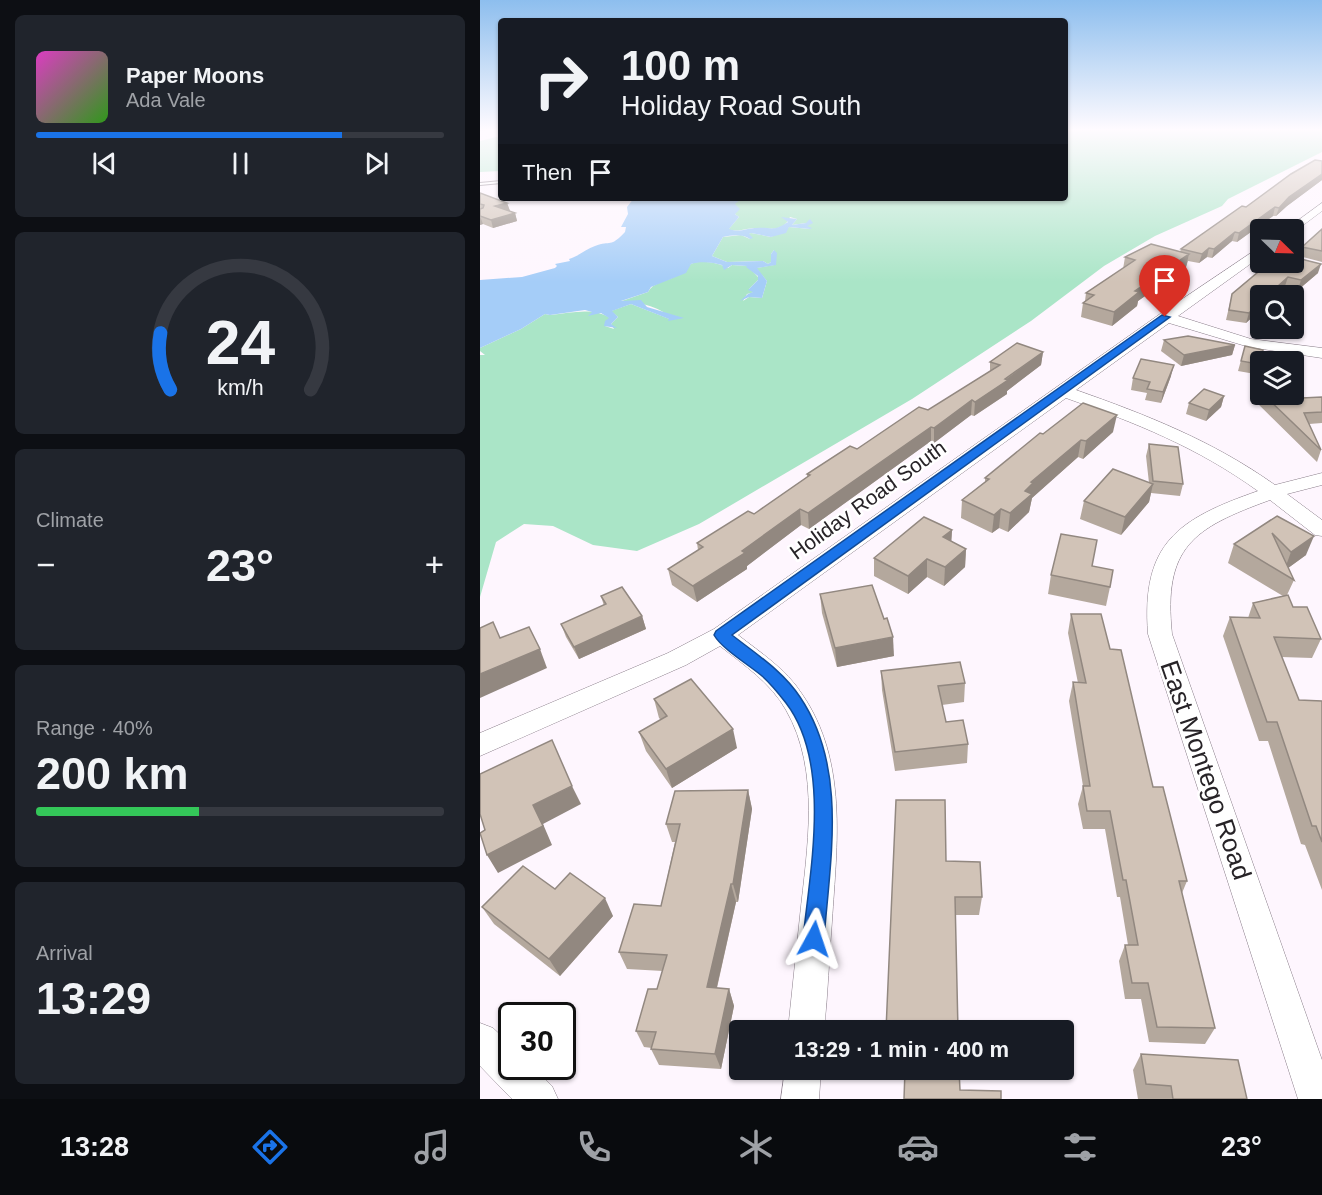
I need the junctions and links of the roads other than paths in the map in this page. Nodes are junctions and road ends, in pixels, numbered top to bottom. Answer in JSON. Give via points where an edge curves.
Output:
{"nodes":[{"id":1,"x":498,"y":182,"type":"edge"},
{"id":2,"x":482,"y":184,"type":"edge"},
{"id":3,"x":498,"y":187,"type":"edge"},
{"id":4,"x":1320,"y":210,"type":"edge"},
{"id":5,"x":1304,"y":221,"type":"edge"},
{"id":6,"x":1250,"y":258,"type":"edge"},
{"id":7,"x":1165,"y":317,"type":"junction"},
{"id":8,"x":1322,"y":353,"type":"edge"},
{"id":9,"x":1062,"y":391,"type":"junction"},
{"id":10,"x":1322,"y":479,"type":"edge"},
{"id":11,"x":1270,"y":492,"type":"junction"},
{"id":12,"x":1322,"y":530,"type":"edge"},
{"id":13,"x":722,"y":635,"type":"junction"},
{"id":14,"x":480,"y":745,"type":"edge"},
{"id":15,"x":807,"y":1020,"type":"edge"},
{"id":16,"x":480,"y":1041,"type":"edge"},
{"id":17,"x":802,"y":1080,"type":"edge"},
{"id":18,"x":539,"y":1099,"type":"edge"},
{"id":19,"x":801,"y":1099,"type":"edge"},
{"id":20,"x":1317,"y":1099,"type":"edge"}],
"edges":[{"from":1,"to":2,"type":"lane"},
{"from":2,"to":3,"type":"lane"},
{"from":4,"to":5,"type":"street"},
{"from":6,"to":7,"type":"street","name":"Holiday Road South"},
{"from":7,"to":8,"type":"street","via":[[1249,343]]},
{"from":7,"to":9,"type":"street","name":"Holiday Road South"},
{"from":9,"to":11,"type":"street","via":[[1201,446]]},
{"from":9,"to":13,"type":"street","name":"Holiday Road South"},
{"from":10,"to":11,"type":"street","name":"East Montego Road"},
{"from":11,"to":12,"type":"street"},
{"from":11,"to":20,"type":"street","name":"East Montego Road","via":[[1187,533],[1173,548],[1163,568],[1156,608],[1160,634]]},
{"from":13,"to":14,"type":"street","name":"Holiday Road South","via":[[677,659]]},
{"from":13,"to":15,"type":"street","via":[[770,674],[794,700],[811,731],[821,773],[823,826]]},
{"from":16,"to":18,"type":"street"},
{"from":17,"to":19,"type":"street"}]}
